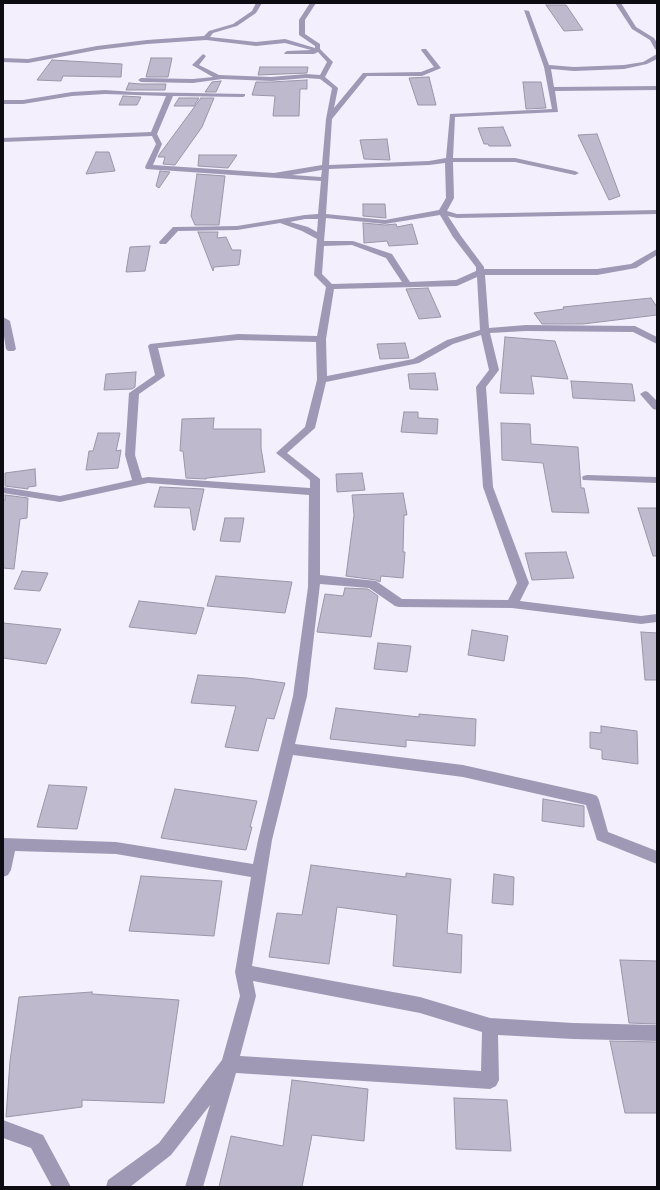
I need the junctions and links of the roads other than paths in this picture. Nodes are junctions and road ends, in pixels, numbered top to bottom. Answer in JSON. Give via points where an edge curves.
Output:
{"nodes":[{"id":1,"x":259,"y":3,"type":"edge"},
{"id":2,"x":313,"y":3,"type":"edge"},
{"id":3,"x":618,"y":3,"type":"edge"},
{"id":4,"x":526,"y":11,"type":"dead end"},
{"id":5,"x":206,"y":38,"type":"junction"},
{"id":6,"x":657,"y":48,"type":"edge"},
{"id":7,"x":424,"y":50,"type":"dead end"},
{"id":8,"x":319,"y":51,"type":"junction"},
{"id":9,"x":287,"y":53,"type":"dead end"},
{"id":10,"x":203,"y":56,"type":"dead end"},
{"id":11,"x":657,"y":56,"type":"edge"},
{"id":12,"x":3,"y":60,"type":"edge"},
{"id":13,"x":547,"y":68,"type":"junction"},
{"id":14,"x":228,"y":77,"type":"junction"},
{"id":15,"x":322,"y":77,"type":"junction"},
{"id":16,"x":141,"y":80,"type":"dead end"},
{"id":17,"x":657,"y":88,"type":"edge"},
{"id":18,"x":551,"y":89,"type":"junction"},
{"id":19,"x":170,"y":95,"type":"junction"},
{"id":20,"x":243,"y":95,"type":"dead end"},
{"id":21,"x":3,"y":102,"type":"edge"},
{"id":22,"x":329,"y":119,"type":"junction"},
{"id":23,"x":154,"y":134,"type":"junction"},
{"id":24,"x":3,"y":140,"type":"edge"},
{"id":25,"x":449,"y":160,"type":"junction"},
{"id":26,"x":326,"y":167,"type":"junction"},
{"id":27,"x":575,"y":173,"type":"dead end"},
{"id":28,"x":276,"y":175,"type":"junction"},
{"id":29,"x":325,"y":179,"type":"junction"},
{"id":30,"x":442,"y":212,"type":"junction"},
{"id":31,"x":657,"y":212,"type":"edge"},
{"id":32,"x":323,"y":216,"type":"junction"},
{"id":33,"x":280,"y":221,"type":"junction"},
{"id":34,"x":321,"y":241,"type":"junction"},
{"id":35,"x":163,"y":242,"type":"dead end"},
{"id":36,"x":655,"y":253,"type":"edge"},
{"id":37,"x":481,"y":272,"type":"junction"},
{"id":38,"x":407,"y":284,"type":"junction"},
{"id":39,"x":330,"y":287,"type":"junction"},
{"id":40,"x":3,"y":320,"type":"edge"},
{"id":41,"x":485,"y":331,"type":"junction"},
{"id":42,"x":321,"y":339,"type":"junction"},
{"id":43,"x":657,"y":341,"type":"edge"},
{"id":44,"x":11,"y":349,"type":"dead end"},
{"id":45,"x":322,"y":380,"type":"junction"},
{"id":46,"x":645,"y":394,"type":"dead end"},
{"id":47,"x":657,"y":407,"type":"edge"},
{"id":48,"x":587,"y":478,"type":"dead end"},
{"id":49,"x":657,"y":480,"type":"edge"},
{"id":50,"x":138,"y":482,"type":"junction"},
{"id":51,"x":3,"y":490,"type":"edge"},
{"id":52,"x":315,"y":492,"type":"junction"},
{"id":53,"x":314,"y":579,"type":"junction"},
{"id":54,"x":512,"y":604,"type":"junction"},
{"id":55,"x":657,"y":618,"type":"edge"},
{"id":56,"x":288,"y":749,"type":"junction"},
{"id":57,"x":6,"y":844,"type":"edge"},
{"id":58,"x":657,"y":858,"type":"edge"},
{"id":59,"x":3,"y":870,"type":"edge"},
{"id":60,"x":259,"y":872,"type":"junction"},
{"id":61,"x":243,"y":972,"type":"junction"},
{"id":62,"x":490,"y":1026,"type":"junction"},
{"id":63,"x":657,"y":1033,"type":"edge"},
{"id":64,"x":230,"y":1064,"type":"junction"},
{"id":65,"x":3,"y":1129,"type":"edge"},
{"id":66,"x":62,"y":1187,"type":"edge"},
{"id":67,"x":115,"y":1187,"type":"edge"},
{"id":68,"x":194,"y":1187,"type":"edge"}],
"edges":[{"from":1,"to":5,"type":"street","via":[[254,12],[235,25],[211,32]]},
{"from":2,"to":8,"type":"street","via":[[302,20],[302,35],[318,45]]},
{"from":3,"to":6,"type":"street","via":[[634,28],[652,39]]},
{"from":4,"to":13,"type":"street"},
{"from":5,"to":8,"type":"street","via":[[256,44],[285,41]]},
{"from":5,"to":12,"type":"street","via":[[126,44],[28,61]]},
{"from":7,"to":22,"type":"street","via":[[438,68],[422,74],[365,74]]},
{"from":8,"to":9,"type":"street"},
{"from":8,"to":15,"type":"street","via":[[330,62]]},
{"from":10,"to":14,"type":"street","via":[[195,65],[218,77]]},
{"from":11,"to":13,"type":"street","via":[[645,63],[624,67]]},
{"from":13,"to":18,"type":"street"},
{"from":14,"to":15,"type":"street"},
{"from":14,"to":16,"type":"street","via":[[193,81]]},
{"from":15,"to":22,"type":"street","via":[[335,88]]},
{"from":17,"to":18,"type":"street"},
{"from":18,"to":25,"type":"street","via":[[556,111],[452,115]]},
{"from":19,"to":20,"type":"street"},
{"from":19,"to":21,"type":"street","via":[[105,92]]},
{"from":19,"to":23,"type":"street"},
{"from":22,"to":26,"type":"street"},
{"from":23,"to":24,"type":"street"},
{"from":23,"to":28,"type":"street","via":[[159,144],[149,167]]},
{"from":25,"to":26,"type":"street"},
{"from":25,"to":27,"type":"street","via":[[515,160]]},
{"from":25,"to":30,"type":"street","via":[[450,198]]},
{"from":26,"to":28,"type":"street"},
{"from":26,"to":29,"type":"street"},
{"from":28,"to":29,"type":"street"},
{"from":29,"to":32,"type":"street"},
{"from":30,"to":31,"type":"street","via":[[457,216]]},
{"from":30,"to":32,"type":"street","via":[[385,222]]},
{"from":30,"to":37,"type":"street"},
{"from":32,"to":33,"type":"street"},
{"from":32,"to":34,"type":"street"},
{"from":33,"to":34,"type":"street","via":[[305,229]]},
{"from":33,"to":35,"type":"street","via":[[237,228],[176,230]]},
{"from":34,"to":38,"type":"street","via":[[353,243],[389,256]]},
{"from":34,"to":39,"type":"street","via":[[318,275]]},
{"from":36,"to":37,"type":"street","via":[[632,266],[597,272]]},
{"from":37,"to":38,"type":"street","via":[[457,283]]},
{"from":37,"to":41,"type":"street"},
{"from":38,"to":39,"type":"street"},
{"from":39,"to":42,"type":"street"},
{"from":40,"to":44,"type":"street","via":[[6,321]]},
{"from":41,"to":43,"type":"street","via":[[526,328],[635,329]]},
{"from":41,"to":45,"type":"street","via":[[450,342],[416,361]]},
{"from":41,"to":54,"type":"street","via":[[494,370],[481,387],[488,488],[523,583]]},
{"from":42,"to":45,"type":"street"},
{"from":42,"to":50,"type":"street","via":[[238,337],[153,346],[160,376],[134,393],[130,455]]},
{"from":45,"to":52,"type":"street","via":[[310,428],[282,453],[315,479]]},
{"from":46,"to":47,"type":"street"},
{"from":48,"to":49,"type":"street"},
{"from":50,"to":51,"type":"street","via":[[60,499]]},
{"from":50,"to":52,"type":"street","via":[[148,480]]},
{"from":52,"to":53,"type":"street"},
{"from":53,"to":54,"type":"street","via":[[372,584],[399,603]]},
{"from":53,"to":56,"type":"street","via":[[300,696]]},
{"from":54,"to":55,"type":"street","via":[[641,620]]},
{"from":56,"to":58,"type":"street","via":[[464,771],[592,800],[602,836]]},
{"from":56,"to":60,"type":"street"},
{"from":57,"to":59,"type":"street"},
{"from":57,"to":60,"type":"street","via":[[116,848]]},
{"from":60,"to":61,"type":"street"},
{"from":61,"to":62,"type":"street","via":[[420,1005]]},
{"from":61,"to":64,"type":"street","via":[[248,996]]},
{"from":62,"to":63,"type":"street"},
{"from":62,"to":64,"type":"street","via":[[490,1080]]},
{"from":64,"to":67,"type":"street","via":[[165,1149]]},
{"from":64,"to":68,"type":"street"},
{"from":65,"to":66,"type":"street","via":[[37,1141]]}]}
